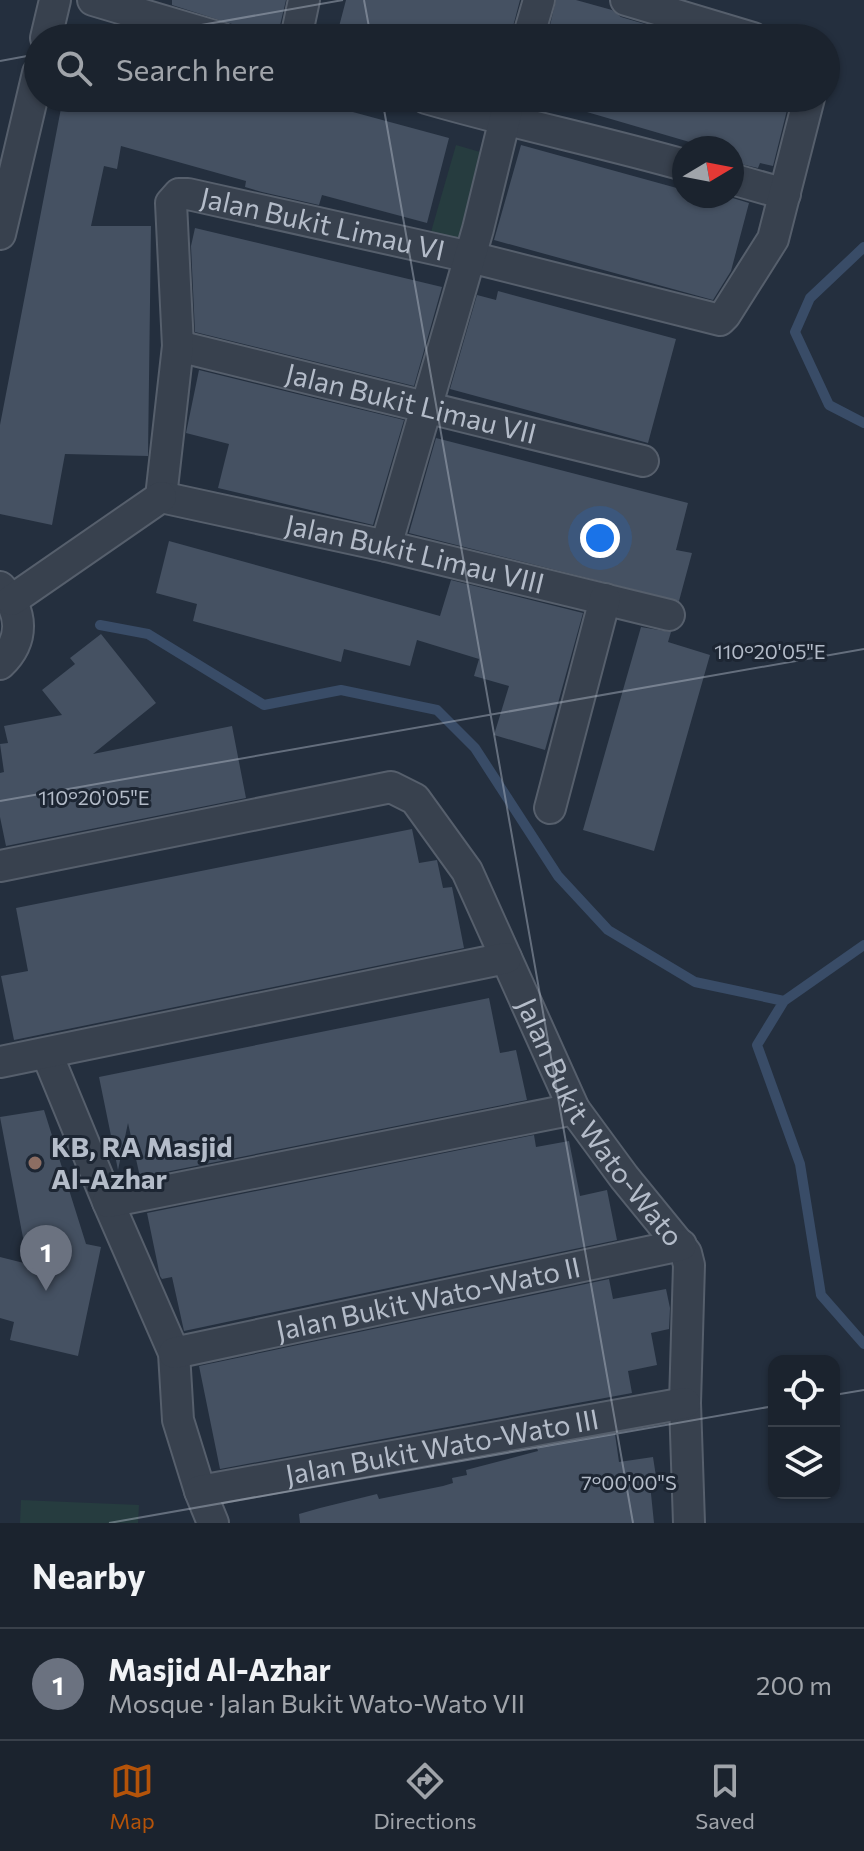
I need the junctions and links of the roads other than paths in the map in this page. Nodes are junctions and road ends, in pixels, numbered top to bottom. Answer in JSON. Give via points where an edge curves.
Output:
{"nodes":[{"id":1,"x":55,"y":0,"type":"edge"},
{"id":2,"x":93,"y":0,"type":"edge"},
{"id":3,"x":304,"y":0,"type":"edge"},
{"id":4,"x":539,"y":0,"type":"edge"},
{"id":5,"x":626,"y":0,"type":"edge"},
{"id":6,"x":153,"y":8,"type":"edge"},
{"id":7,"x":688,"y":9,"type":"edge"},
{"id":8,"x":49,"y":24,"type":"edge"},
{"id":9,"x":189,"y":24,"type":"edge"},
{"id":10,"x":299,"y":24,"type":"edge"},
{"id":11,"x":532,"y":24,"type":"edge"},
{"id":12,"x":722,"y":24,"type":"edge"},
{"id":13,"x":29,"y":112,"type":"edge"},
{"id":14,"x":506,"y":112,"type":"edge"},
{"id":15,"x":515,"y":112,"type":"edge"},
{"id":16,"x":806,"y":112,"type":"edge"},
{"id":17,"x":672,"y":162,"type":"edge"},
{"id":18,"x":744,"y":182,"type":"edge"},
{"id":19,"x":785,"y":194,"type":"junction"},
{"id":20,"x":0,"y":234,"type":"edge"},
{"id":21,"x":470,"y":257,"type":"junction"},
{"id":22,"x":178,"y":346,"type":"junction"},
{"id":23,"x":425,"y":406,"type":"junction"},
{"id":24,"x":643,"y":461,"type":"dead end"},
{"id":25,"x":161,"y":497,"type":"junction"},
{"id":26,"x":386,"y":546,"type":"junction"},
{"id":27,"x":6,"y":593,"type":"edge"},
{"id":28,"x":605,"y":599,"type":"junction"},
{"id":29,"x":669,"y":615,"type":"dead end"},
{"id":30,"x":0,"y":664,"type":"edge"},
{"id":31,"x":550,"y":808,"type":"dead end"},
{"id":32,"x":0,"y":866,"type":"edge"},
{"id":33,"x":506,"y":958,"type":"junction"},
{"id":34,"x":47,"y":1054,"type":"junction"},
{"id":35,"x":0,"y":1062,"type":"edge"},
{"id":36,"x":574,"y":1109,"type":"junction"},
{"id":37,"x":108,"y":1202,"type":"junction"},
{"id":38,"x":681,"y":1245,"type":"junction"},
{"id":39,"x":174,"y":1353,"type":"junction"},
{"id":40,"x":685,"y":1403,"type":"junction"},
{"id":41,"x":200,"y":1491,"type":"junction"},
{"id":42,"x":213,"y":1523,"type":"edge"},
{"id":43,"x":689,"y":1523,"type":"edge"}],
"edges":[{"from":1,"to":8,"type":"street"},
{"from":2,"to":6,"type":"street"},
{"from":3,"to":10,"type":"street"},
{"from":4,"to":11,"type":"street"},
{"from":5,"to":7,"type":"street"},
{"from":6,"to":9,"type":"street"},
{"from":7,"to":12,"type":"street"},
{"from":13,"to":20,"type":"street"},
{"from":14,"to":21,"type":"street"},
{"from":15,"to":17,"type":"street"},
{"from":16,"to":19,"type":"street"},
{"from":18,"to":19,"type":"street"},
{"from":19,"to":21,"type":"street","name":"Jalan Bukit Limau VI","via":[[773,239],[720,320]]},
{"from":21,"to":22,"type":"street","name":"Jalan Bukit Limau VI","via":[[179,194],[171,203]]},
{"from":21,"to":23,"type":"street"},
{"from":22,"to":23,"type":"street","name":"Jalan Bukit Limau VII"},
{"from":22,"to":25,"type":"street","name":"Jalan Bukit Limau VI"},
{"from":23,"to":24,"type":"street","name":"Jalan Bukit Limau VII"},
{"from":23,"to":26,"type":"street"},
{"from":25,"to":26,"type":"street","name":"Jalan Bukit Limau VIII"},
{"from":25,"to":27,"type":"street"},
{"from":26,"to":28,"type":"street","name":"Jalan Bukit Limau VIII"},
{"from":27,"to":30,"type":"street","via":[[19,618],[18,637]]},
{"from":28,"to":29,"type":"street","name":"Jalan Bukit Limau VIII"},
{"from":28,"to":31,"type":"street"},
{"from":32,"to":33,"type":"street","name":"Jalan Bukit Wato-Wato","via":[[391,787],[415,799],[467,871]]},
{"from":33,"to":34,"type":"street"},
{"from":33,"to":36,"type":"street","name":"Jalan Bukit Wato-Wato"},
{"from":34,"to":35,"type":"street"},
{"from":34,"to":37,"type":"street"},
{"from":36,"to":37,"type":"street"},
{"from":36,"to":38,"type":"street","name":"Jalan Bukit Wato-Wato"},
{"from":37,"to":39,"type":"street"},
{"from":38,"to":39,"type":"street","name":"Jalan Bukit Wato-Wato II"},
{"from":38,"to":40,"type":"street","name":"Jalan Bukit Wato-Wato","via":[[689,1265]]},
{"from":39,"to":41,"type":"street","via":[[178,1420]]},
{"from":40,"to":41,"type":"street","name":"Jalan Bukit Wato-Wato III"},
{"from":40,"to":43,"type":"street","name":"Jalan Bukit Wato-Wato"},
{"from":41,"to":42,"type":"street"}]}
